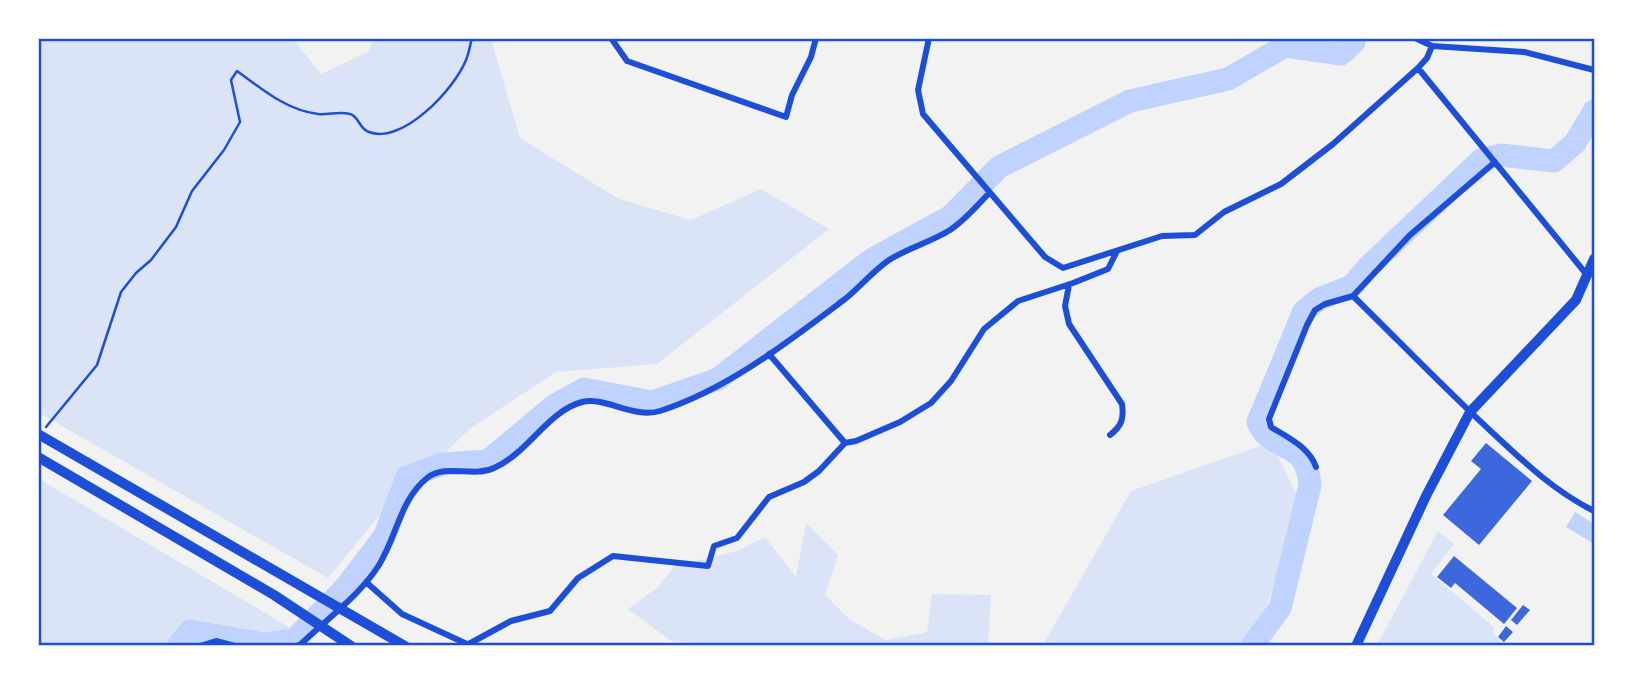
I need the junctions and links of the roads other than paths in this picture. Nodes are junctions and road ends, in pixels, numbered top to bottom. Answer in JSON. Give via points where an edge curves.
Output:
{"nodes":[{"id":1,"x":611,"y":38,"type":"edge"},
{"id":2,"x":816,"y":38,"type":"edge"},
{"id":3,"x":929,"y":38,"type":"edge"},
{"id":4,"x":1415,"y":38,"type":"edge"},
{"id":5,"x":1432,"y":46,"type":"junction"},
{"id":6,"x":1418,"y":68,"type":"junction"},
{"id":7,"x":1594,"y":70,"type":"edge"},
{"id":8,"x":1495,"y":161,"type":"junction"},
{"id":9,"x":988,"y":193,"type":"junction"},
{"id":10,"x":1117,"y":251,"type":"junction"},
{"id":11,"x":1592,"y":266,"type":"edge"},
{"id":12,"x":1069,"y":285,"type":"junction"},
{"id":13,"x":1353,"y":296,"type":"junction"},
{"id":14,"x":769,"y":354,"type":"junction"},
{"id":15,"x":1470,"y":412,"type":"junction"},
{"id":16,"x":42,"y":431,"type":"edge"},
{"id":17,"x":1110,"y":435,"type":"dead end"},
{"id":18,"x":845,"y":443,"type":"junction"},
{"id":19,"x":38,"y":457,"type":"edge"},
{"id":20,"x":1316,"y":467,"type":"dead end"},
{"id":21,"x":1594,"y":511,"type":"edge"},
{"id":22,"x":366,"y":582,"type":"junction"},
{"id":23,"x":466,"y":645,"type":"edge"},
{"id":24,"x":200,"y":646,"type":"edge"},
{"id":25,"x":235,"y":646,"type":"edge"},
{"id":26,"x":297,"y":646,"type":"edge"},
{"id":27,"x":351,"y":646,"type":"edge"},
{"id":28,"x":405,"y":646,"type":"edge"},
{"id":29,"x":1356,"y":646,"type":"edge"}],
"edges":[{"from":1,"to":2,"type":"street","via":[[627,61],[786,117]]},
{"from":3,"to":9,"type":"street","via":[[918,90],[923,114]]},
{"from":4,"to":5,"type":"street"},
{"from":5,"to":6,"type":"street"},
{"from":5,"to":7,"type":"street","via":[[1524,52]]},
{"from":6,"to":8,"type":"street"},
{"from":6,"to":10,"type":"street","via":[[1281,184],[1224,212],[1195,235],[1162,236]]},
{"from":8,"to":11,"type":"street"},
{"from":8,"to":13,"type":"street","via":[[1410,235]]},
{"from":9,"to":10,"type":"street","via":[[1045,257],[1063,268]]},
{"from":9,"to":14,"type":"street","via":[[949,231],[887,261]]},
{"from":10,"to":12,"type":"street","via":[[1108,269]]},
{"from":11,"to":15,"type":"main road","via":[[1576,300]]},
{"from":12,"to":17,"type":"street","via":[[1065,306],[1069,324],[1122,404],[1124,418]]},
{"from":12,"to":18,"type":"street","via":[[1018,301],[984,329],[931,403],[900,422]]},
{"from":13,"to":15,"type":"street"},
{"from":13,"to":20,"type":"street","via":[[1315,310],[1269,419],[1270,427],[1302,447]]},
{"from":14,"to":18,"type":"street"},
{"from":14,"to":22,"type":"street","via":[[720,386],[656,412],[585,401],[565,409],[520,453],[492,470],[441,471],[428,477],[407,499],[394,536]]},
{"from":15,"to":21,"type":"street","via":[[1558,491]]},
{"from":15,"to":29,"type":"main road"},
{"from":16,"to":28,"type":"highway"},
{"from":18,"to":23,"type":"street","via":[[819,471],[769,498],[737,538],[714,546],[708,566],[613,556],[578,578],[550,611],[511,621]]},
{"from":19,"to":27,"type":"highway","via":[[274,595]]},
{"from":22,"to":23,"type":"street","via":[[401,614]]},
{"from":22,"to":26,"type":"street"},
{"from":24,"to":25,"type":"street","via":[[216,641]]}]}
